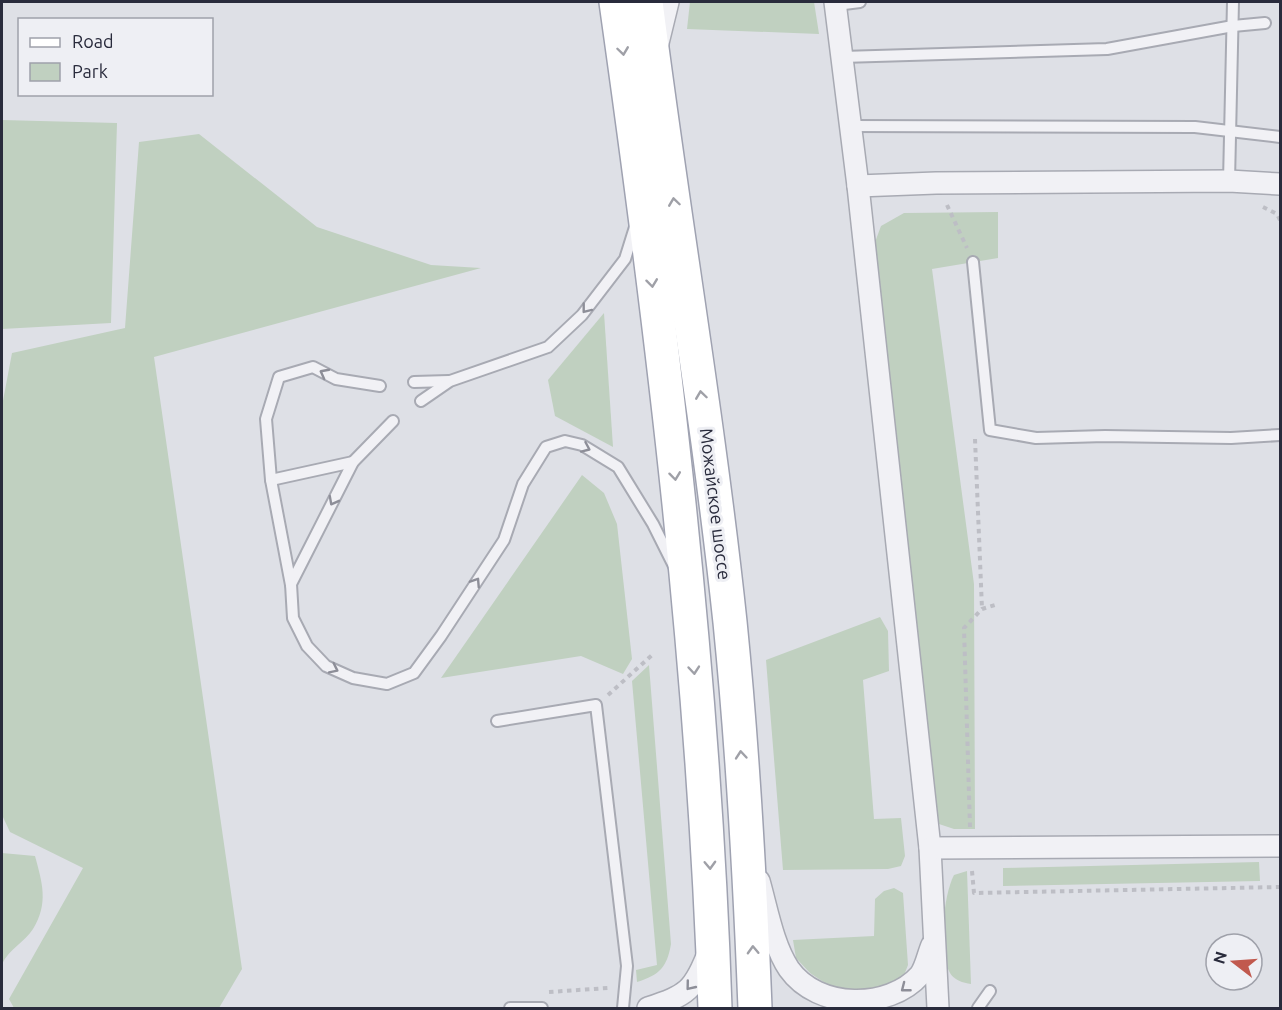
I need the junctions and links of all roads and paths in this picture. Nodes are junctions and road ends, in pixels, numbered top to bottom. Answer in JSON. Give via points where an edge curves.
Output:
{"nodes":[{"id":1,"x":616,"y":2,"type":"edge"},
{"id":2,"x":646,"y":2,"type":"edge"},
{"id":3,"x":668,"y":2,"type":"edge"},
{"id":4,"x":860,"y":2,"type":"edge"},
{"id":5,"x":1233,"y":2,"type":"edge"},
{"id":6,"x":836,"y":3,"type":"edge"},
{"id":7,"x":1265,"y":23,"type":"dead end"},
{"id":8,"x":1233,"y":26,"type":"junction"},
{"id":9,"x":842,"y":57,"type":"junction"},
{"id":10,"x":654,"y":61,"type":"junction"},
{"id":11,"x":850,"y":126,"type":"junction"},
{"id":12,"x":1231,"y":132,"type":"junction"},
{"id":13,"x":1281,"y":137,"type":"edge"},
{"id":14,"x":1229,"y":181,"type":"junction"},
{"id":15,"x":936,"y":183,"type":"junction"},
{"id":16,"x":1281,"y":184,"type":"edge"},
{"id":17,"x":858,"y":186,"type":"junction"},
{"id":18,"x":642,"y":204,"type":"junction"},
{"id":19,"x":974,"y":262,"type":"joint"},
{"id":20,"x":450,"y":381,"type":"junction"},
{"id":21,"x":414,"y":382,"type":"dead end"},
{"id":22,"x":380,"y":386,"type":"dead end"},
{"id":23,"x":421,"y":401,"type":"dead end"},
{"id":24,"x":393,"y":421,"type":"dead end"},
{"id":25,"x":975,"y":435,"type":"dead end"},
{"id":26,"x":1281,"y":435,"type":"edge"},
{"id":27,"x":353,"y":462,"type":"junction"},
{"id":28,"x":271,"y":480,"type":"junction"},
{"id":29,"x":292,"y":588,"type":"junction"},
{"id":30,"x":687,"y":591,"type":"junction"},
{"id":31,"x":995,"y":605,"type":"dead end"},
{"id":32,"x":982,"y":609,"type":"junction"},
{"id":33,"x":652,"y":655,"type":"dead end"},
{"id":34,"x":596,"y":705,"type":"junction"},
{"id":35,"x":497,"y":721,"type":"dead end"},
{"id":36,"x":1281,"y":846,"type":"edge"},
{"id":37,"x":930,"y":848,"type":"junction"},
{"id":38,"x":971,"y":848,"type":"junction"},
{"id":39,"x":749,"y":852,"type":"junction"},
{"id":40,"x":1281,"y":887,"type":"edge"},
{"id":41,"x":935,"y":939,"type":"junction"},
{"id":42,"x":712,"y":942,"type":"junction"},
{"id":43,"x":625,"y":987,"type":"junction"},
{"id":44,"x":990,"y":991,"type":"dead end"},
{"id":45,"x":510,"y":1008,"type":"edge"},
{"id":46,"x":541,"y":1008,"type":"edge"},
{"id":47,"x":623,"y":1008,"type":"edge"},
{"id":48,"x":648,"y":1008,"type":"edge"},
{"id":49,"x":715,"y":1008,"type":"edge"},
{"id":50,"x":755,"y":1008,"type":"edge"},
{"id":51,"x":938,"y":1008,"type":"edge"},
{"id":52,"x":978,"y":1008,"type":"edge"}],
"edges":[{"from":1,"to":18,"type":"main road","name":"Можайское шоссе","one_way":true},
{"from":2,"to":10,"type":"main road","name":"Можайское шоссе"},
{"from":3,"to":10,"type":"street"},
{"from":4,"to":6,"type":"lane"},
{"from":5,"to":8,"type":"lane"},
{"from":6,"to":9,"type":"street"},
{"from":7,"to":8,"type":"lane"},
{"from":8,"to":9,"type":"lane","via":[[1107,50]]},
{"from":8,"to":12,"type":"lane"},
{"from":9,"to":11,"type":"street"},
{"from":39,"to":10,"type":"main road","name":"Можайское шоссе","one_way":true,"via":[[714,487]]},
{"from":11,"to":12,"type":"lane","via":[[1195,127]]},
{"from":11,"to":17,"type":"street"},
{"from":12,"to":13,"type":"lane"},
{"from":12,"to":14,"type":"lane"},
{"from":14,"to":15,"type":"street"},
{"from":14,"to":16,"type":"street"},
{"from":15,"to":17,"type":"street"},
{"from":15,"to":19,"type":"path"},
{"from":17,"to":37,"type":"street"},
{"from":18,"to":20,"type":"lane","one_way":true,"via":[[625,259],[582,315],[548,347]]},
{"from":18,"to":30,"type":"main road","name":"Можайское шоссе","one_way":true},
{"from":19,"to":26,"type":"lane","via":[[990,430],[1036,438]]},
{"from":20,"to":21,"type":"lane"},
{"from":20,"to":23,"type":"lane"},
{"from":22,"to":28,"type":"lane","one_way":true,"via":[[336,379],[313,367],[279,377],[266,419]]},
{"from":24,"to":27,"type":"lane"},
{"from":25,"to":32,"type":"path"},
{"from":27,"to":28,"type":"lane"},
{"from":27,"to":29,"type":"lane","one_way":true,"via":[[307,549]]},
{"from":28,"to":29,"type":"lane"},
{"from":29,"to":30,"type":"lane","one_way":true,"via":[[293,618],[307,646],[326,666],[353,678],[387,684],[414,673],[504,540],[523,484],[546,447],[565,441],[582,445],[618,467]]},
{"from":30,"to":42,"type":"main road","name":"Можайское шоссе","one_way":true,"via":[[709,854]]},
{"from":31,"to":32,"type":"path"},
{"from":32,"to":38,"type":"path","via":[[964,628]]},
{"from":33,"to":34,"type":"path"},
{"from":34,"to":35,"type":"lane"},
{"from":34,"to":43,"type":"lane","via":[[627,966]]},
{"from":36,"to":38,"type":"street"},
{"from":37,"to":38,"type":"street"},
{"from":37,"to":41,"type":"street"},
{"from":38,"to":40,"type":"path","via":[[974,893]]},
{"from":41,"to":39,"type":"street","one_way":true,"via":[[920,975],[890,999],[871,1005],[850,1005],[815,994],[788,967]]},
{"from":50,"to":39,"type":"main road","name":"Можайское шоссе","one_way":true},
{"from":41,"to":51,"type":"street"},
{"from":42,"to":48,"type":"street","one_way":true,"via":[[701,972],[682,996]]},
{"from":42,"to":49,"type":"main road","name":"Можайское шоссе"},
{"from":43,"to":46,"type":"path","via":[[541,992]]},
{"from":43,"to":47,"type":"lane"},
{"from":44,"to":52,"type":"lane"},
{"from":45,"to":46,"type":"lane"}]}
